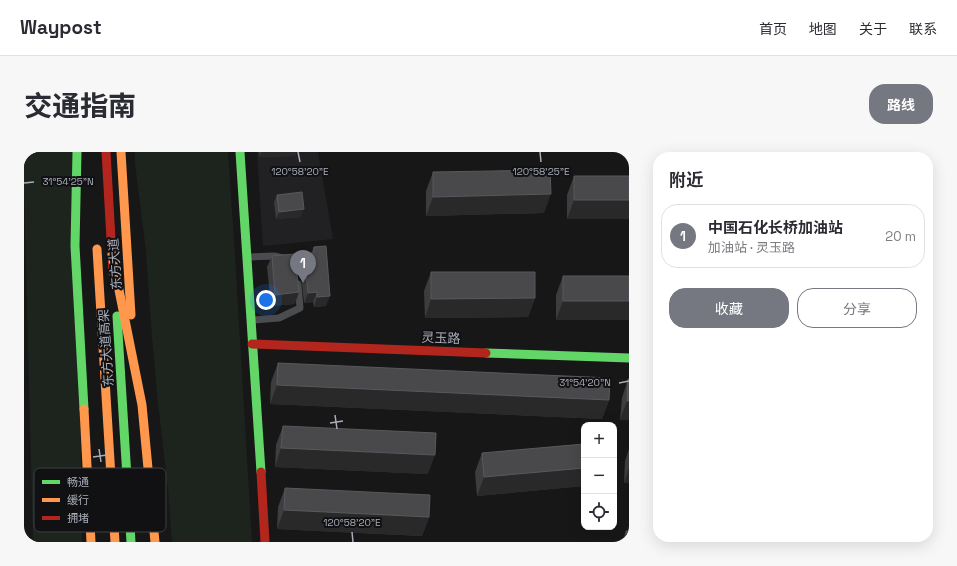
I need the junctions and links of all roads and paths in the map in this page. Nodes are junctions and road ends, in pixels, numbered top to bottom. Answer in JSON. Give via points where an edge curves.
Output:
{"nodes":[{"id":1,"x":77,"y":152,"type":"edge"},
{"id":2,"x":106,"y":152,"type":"edge"},
{"id":3,"x":121,"y":152,"type":"edge"},
{"id":4,"x":240,"y":152,"type":"edge"},
{"id":5,"x":96,"y":237,"type":"dead end"},
{"id":6,"x":112,"y":255,"type":"junction"},
{"id":7,"x":247,"y":257,"type":"junction"},
{"id":8,"x":288,"y":259,"type":"edge"},
{"id":9,"x":296,"y":274,"type":"edge"},
{"id":10,"x":87,"y":300,"type":"dead end"},
{"id":11,"x":251,"y":320,"type":"junction"},
{"id":12,"x":252,"y":344,"type":"junction"},
{"id":13,"x":629,"y":358,"type":"edge"},
{"id":14,"x":87,"y":468,"type":"edge"},
{"id":15,"x":111,"y":468,"type":"edge"},
{"id":16,"x":127,"y":468,"type":"edge"},
{"id":17,"x":141,"y":468,"type":"edge"},
{"id":18,"x":148,"y":468,"type":"edge"},
{"id":19,"x":90,"y":532,"type":"edge"},
{"id":20,"x":115,"y":532,"type":"edge"},
{"id":21,"x":130,"y":532,"type":"edge"},
{"id":22,"x":154,"y":532,"type":"edge"},
{"id":23,"x":91,"y":542,"type":"edge"},
{"id":24,"x":116,"y":542,"type":"edge"},
{"id":25,"x":131,"y":542,"type":"edge"},
{"id":26,"x":155,"y":542,"type":"edge"},
{"id":27,"x":265,"y":542,"type":"edge"}],
"edges":[{"from":1,"to":10,"type":"main road"},
{"from":1,"to":14,"type":"main road","bridge":true,"via":[[75,246]]},
{"from":2,"to":6,"type":"main road","name":"东方大道高架"},
{"from":3,"to":17,"type":"main road","name":"东方大道"},
{"from":4,"to":7,"type":"main road"},
{"from":5,"to":15,"type":"main road","name":"东方大道高架"},
{"from":6,"to":16,"type":"main road","name":"东方大道高架","bridge":true},
{"from":6,"to":18,"type":"main road","bridge":true,"via":[[142,405]]},
{"from":7,"to":8,"type":"lane","via":[[274,256]]},
{"from":7,"to":11,"type":"main road"},
{"from":9,"to":11,"type":"lane","via":[[300,308],[279,318]]},
{"from":11,"to":12,"type":"main road"},
{"from":12,"to":13,"type":"main road","name":"灵玉路"},
{"from":12,"to":27,"type":"main road"},
{"from":19,"to":23,"type":"main road","bridge":true},
{"from":20,"to":24,"type":"main road","name":"东方大道高架"},
{"from":21,"to":25,"type":"main road","name":"东方大道高架","bridge":true},
{"from":22,"to":26,"type":"main road","bridge":true}]}
